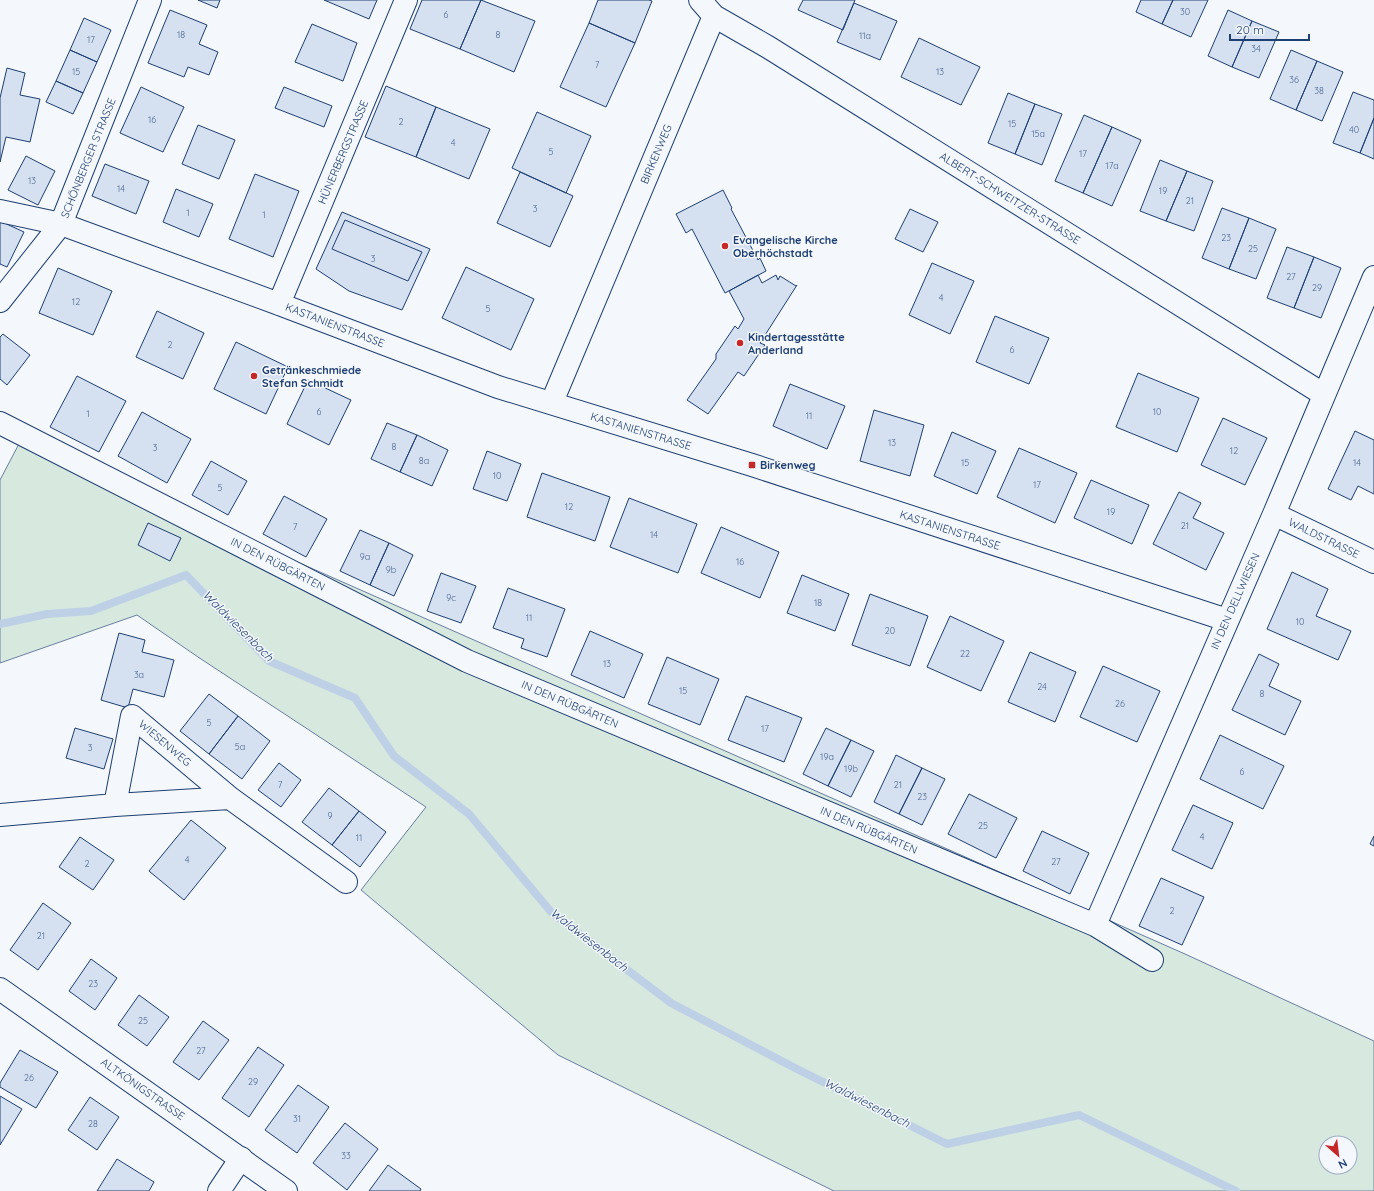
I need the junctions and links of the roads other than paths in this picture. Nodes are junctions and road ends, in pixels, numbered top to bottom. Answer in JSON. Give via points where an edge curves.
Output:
{"nodes":[{"id":1,"x":150,"y":0,"type":"edge"},
{"id":2,"x":406,"y":0,"type":"edge"},
{"id":3,"x":700,"y":0,"type":"edge"},
{"id":4,"x":714,"y":16,"type":"junction"},
{"id":5,"x":0,"y":211,"type":"edge"},
{"id":6,"x":61,"y":224,"type":"junction"},
{"id":7,"x":1374,"y":277,"type":"edge"},
{"id":8,"x":0,"y":300,"type":"edge"},
{"id":9,"x":280,"y":304,"type":"junction"},
{"id":10,"x":1323,"y":394,"type":"junction"},
{"id":11,"x":552,"y":402,"type":"junction"},
{"id":12,"x":0,"y":423,"type":"edge"},
{"id":13,"x":1274,"y":514,"type":"junction"},
{"id":14,"x":1374,"y":562,"type":"edge"},
{"id":15,"x":1227,"y":620,"type":"junction"},
{"id":16,"x":230,"y":798,"type":"junction"},
{"id":17,"x":115,"y":805,"type":"junction"},
{"id":18,"x":0,"y":814,"type":"edge"},
{"id":19,"x":346,"y":882,"type":"dead end"},
{"id":20,"x":1095,"y":925,"type":"junction"},
{"id":21,"x":1152,"y":960,"type":"dead end"},
{"id":22,"x":0,"y":989,"type":"edge"},
{"id":23,"x":241,"y":1158,"type":"junction"},
{"id":24,"x":219,"y":1191,"type":"edge"},
{"id":25,"x":286,"y":1191,"type":"edge"}],
"edges":[{"from":1,"to":6,"type":"street","name":"SCHÖNBERGER STRASSE"},
{"from":2,"to":9,"type":"street","name":"HÜNERBERGSTRASSE"},
{"from":3,"to":4,"type":"street","name":"ALBERT-SCHWEITZER-STRASSE"},
{"from":4,"to":10,"type":"street","name":"ALBERT-SCHWEITZER-STRASSE","via":[[781,55]]},
{"from":4,"to":11,"type":"street","name":"BIRKENWEG"},
{"from":5,"to":6,"type":"street","name":"KASTANIENSTRASSE"},
{"from":6,"to":8,"type":"street","name":"SCHÖNBERGER STRASSE"},
{"from":6,"to":9,"type":"street","name":"KASTANIENSTRASSE"},
{"from":7,"to":10,"type":"street","name":"IN DEN DELLWIESEN"},
{"from":9,"to":11,"type":"street","name":"KASTANIENSTRASSE","via":[[498,387]]},
{"from":10,"to":13,"type":"street","name":"IN DEN DELLWIESEN"},
{"from":11,"to":15,"type":"street","name":"KASTANIENSTRASSE"},
{"from":12,"to":20,"type":"street","name":"IN DEN RÜBGÄRTEN","via":[[467,660]]},
{"from":13,"to":14,"type":"street","name":"WALDSTRASSE"},
{"from":13,"to":15,"type":"street","name":"IN DEN DELLWIESEN"},
{"from":15,"to":20,"type":"street","name":"IN DEN DELLWIESEN"},
{"from":16,"to":17,"type":"street"},
{"from":16,"to":17,"type":"street","name":"WIESENWEG","via":[[132,716]]},
{"from":16,"to":19,"type":"street","name":"WIESENWEG"},
{"from":17,"to":18,"type":"street"},
{"from":20,"to":21,"type":"street","name":"IN DEN RÜBGÄRTEN"},
{"from":22,"to":23,"type":"street","name":"ALTKÖNIGSTRASSE"},
{"from":23,"to":24,"type":"street"},
{"from":23,"to":25,"type":"street","name":"ALTKÖNIGSTRASSE"}]}
